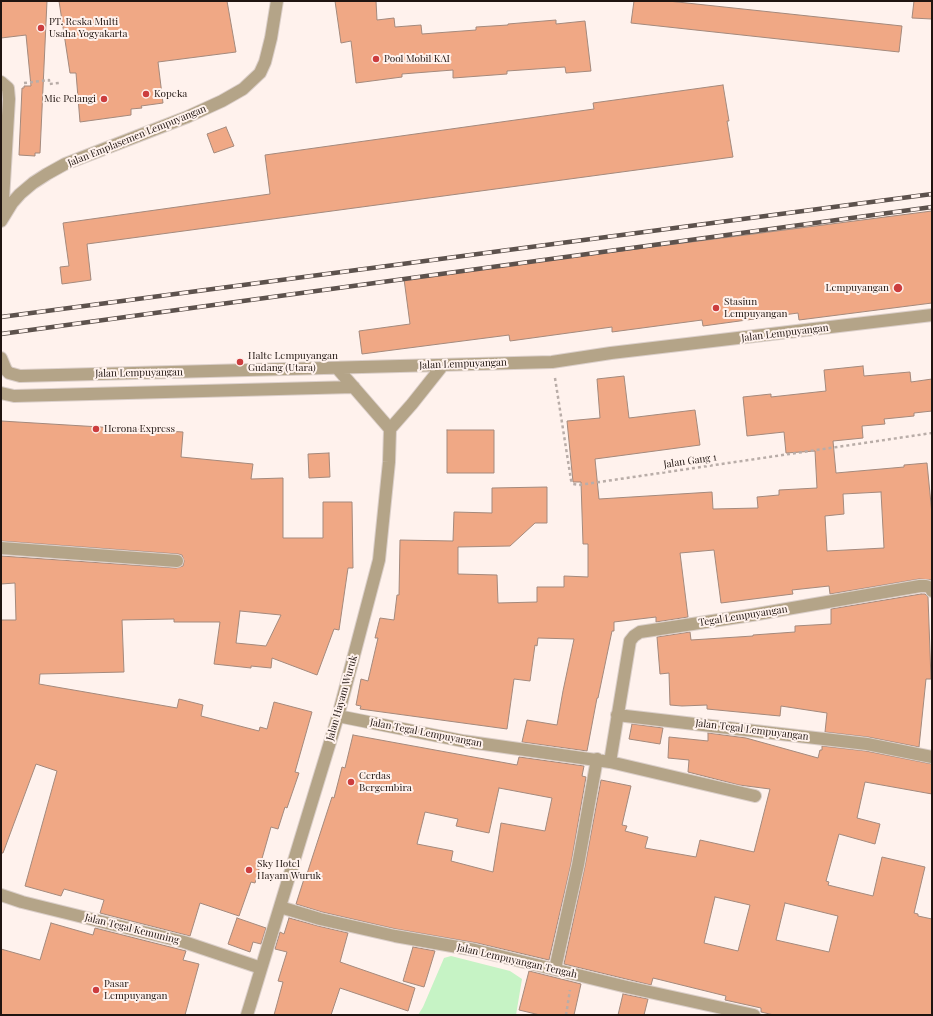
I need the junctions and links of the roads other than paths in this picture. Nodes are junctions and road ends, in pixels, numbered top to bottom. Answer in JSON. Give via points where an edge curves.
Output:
{"nodes":[{"id":1,"x":277,"y":1,"type":"edge"},
{"id":2,"x":3,"y":83,"type":"edge"},
{"id":3,"x":2,"y":220,"type":"edge"},
{"id":4,"x":932,"y":315,"type":"edge"},
{"id":5,"x":1,"y":358,"type":"edge"},
{"id":6,"x":443,"y":365,"type":"junction"},
{"id":7,"x":337,"y":368,"type":"junction"},
{"id":8,"x":354,"y":387,"type":"junction"},
{"id":9,"x":1,"y":393,"type":"edge"},
{"id":10,"x":390,"y":429,"type":"junction"},
{"id":11,"x":1,"y":548,"type":"edge"},
{"id":12,"x":177,"y":560,"type":"dead end"},
{"id":13,"x":932,"y":591,"type":"edge"},
{"id":14,"x":617,"y":715,"type":"junction"},
{"id":15,"x":338,"y":716,"type":"junction"},
{"id":16,"x":932,"y":756,"type":"edge"},
{"id":17,"x":597,"y":759,"type":"junction"},
{"id":18,"x":610,"y":762,"type":"junction"},
{"id":19,"x":755,"y":796,"type":"dead end"},
{"id":20,"x":1,"y":895,"type":"edge"},
{"id":21,"x":280,"y":907,"type":"junction"},
{"id":22,"x":261,"y":968,"type":"junction"},
{"id":23,"x":555,"y":970,"type":"junction"},
{"id":24,"x":247,"y":1015,"type":"edge"},
{"id":25,"x":754,"y":1015,"type":"edge"}],
"edges":[{"from":1,"to":3,"type":"street","name":"Jalan Emplasemen Lempuyangan","via":[[265,62],[260,73],[243,89],[187,117],[72,161],[47,174],[20,194]]},
{"from":2,"to":3,"type":"street","via":[[8,88],[9,100]]},
{"from":4,"to":6,"type":"street","name":"Jalan Lempuyangan","via":[[552,362]]},
{"from":5,"to":7,"type":"street","name":"Jalan Lempuyangan","via":[[9,373],[20,376]]},
{"from":6,"to":7,"type":"street","name":"Jalan Lempuyangan"},
{"from":6,"to":10,"type":"street"},
{"from":7,"to":8,"type":"street"},
{"from":8,"to":9,"type":"street","name":"Jalan Lempuyangan","via":[[14,396]]},
{"from":8,"to":10,"type":"street"},
{"from":10,"to":15,"type":"street","name":"Jalan Hayam Wuruk","via":[[379,560]]},
{"from":11,"to":12,"type":"street"},
{"from":13,"to":14,"type":"street","name":"Tegal Lempuyangan","via":[[931,588],[920,586],[640,632],[630,641]]},
{"from":14,"to":16,"type":"street","name":"Jalan Tegal Lempuyangan","via":[[867,744]]},
{"from":14,"to":18,"type":"street"},
{"from":15,"to":17,"type":"street","name":"Jalan Tegal Lempuyangan","via":[[463,741]]},
{"from":15,"to":21,"type":"street","name":"Jalan Hayam Wuruk"},
{"from":17,"to":18,"type":"street","name":"Jalan Tegal Lempuyangan"},
{"from":17,"to":23,"type":"street","via":[[578,865]]},
{"from":18,"to":19,"type":"street","name":"Jalan Tegal Lempuyangan"},
{"from":20,"to":22,"type":"street","name":"Jalan Tegal Kemuning","via":[[184,942]]},
{"from":21,"to":22,"type":"street","name":"Jalan Hayam Wuruk"},
{"from":21,"to":23,"type":"street","name":"Jalan Lempuyangan Tengah","via":[[320,919],[475,950]]},
{"from":22,"to":24,"type":"street","name":"Jalan Hayam Wuruk"},
{"from":23,"to":25,"type":"street","name":"Jalan Lempuyangan Tengah"}]}
